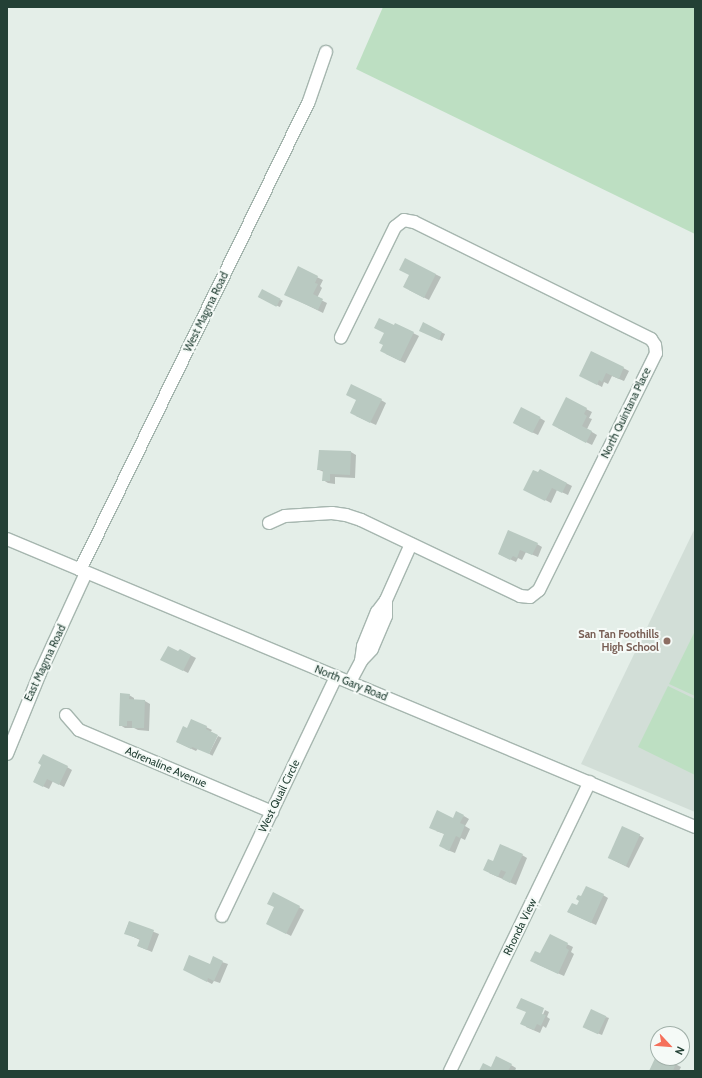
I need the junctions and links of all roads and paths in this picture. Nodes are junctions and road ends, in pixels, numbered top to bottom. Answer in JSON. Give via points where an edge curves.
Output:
{"nodes":[{"id":1,"x":326,"y":52,"type":"dead end"},
{"id":2,"x":341,"y":337,"type":"dead end"},
{"id":3,"x":268,"y":523,"type":"dead end"},
{"id":4,"x":7,"y":539,"type":"edge"},
{"id":5,"x":411,"y":544,"type":"junction"},
{"id":6,"x":83,"y":572,"type":"junction"},
{"id":7,"x":336,"y":677,"type":"junction"},
{"id":8,"x":350,"y":682,"type":"junction"},
{"id":9,"x":66,"y":715,"type":"dead end"},
{"id":10,"x":7,"y":754,"type":"edge"},
{"id":11,"x":590,"y":782,"type":"junction"},
{"id":12,"x":272,"y":812,"type":"junction"},
{"id":13,"x":695,"y":828,"type":"edge"},
{"id":14,"x":222,"y":916,"type":"dead end"},
{"id":15,"x":450,"y":1071,"type":"edge"}],
"edges":[{"from":1,"to":6,"type":"street","name":"West Magma Road","via":[[309,101]]},
{"from":2,"to":5,"type":"street","name":"North Quintana Place","via":[[395,227],[404,220],[414,222],[651,339],[655,345],[656,353],[540,590],[530,597],[520,596]]},
{"from":3,"to":5,"type":"street","name":"North Quintana Place","via":[[285,516],[332,513],[346,515]]},
{"from":4,"to":6,"type":"street","name":"North Gary Road"},
{"from":5,"to":8,"type":"street","via":[[386,600],[377,612],[363,646],[361,661]]},
{"from":6,"to":7,"type":"street","name":"North Gary Road"},
{"from":6,"to":10,"type":"street","name":"East Magma Road"},
{"from":7,"to":8,"type":"street","name":"North Gary Road"},
{"from":7,"to":12,"type":"street","name":"West Quail Circle"},
{"from":8,"to":11,"type":"street","name":"North Gary Road"},
{"from":9,"to":12,"type":"street","name":"Adrenaline Avenue","via":[[79,730]]},
{"from":11,"to":13,"type":"street","name":"North Gary Road"},
{"from":11,"to":15,"type":"street","name":"Rhonda View"},
{"from":12,"to":14,"type":"street","name":"West Quail Circle"}]}
